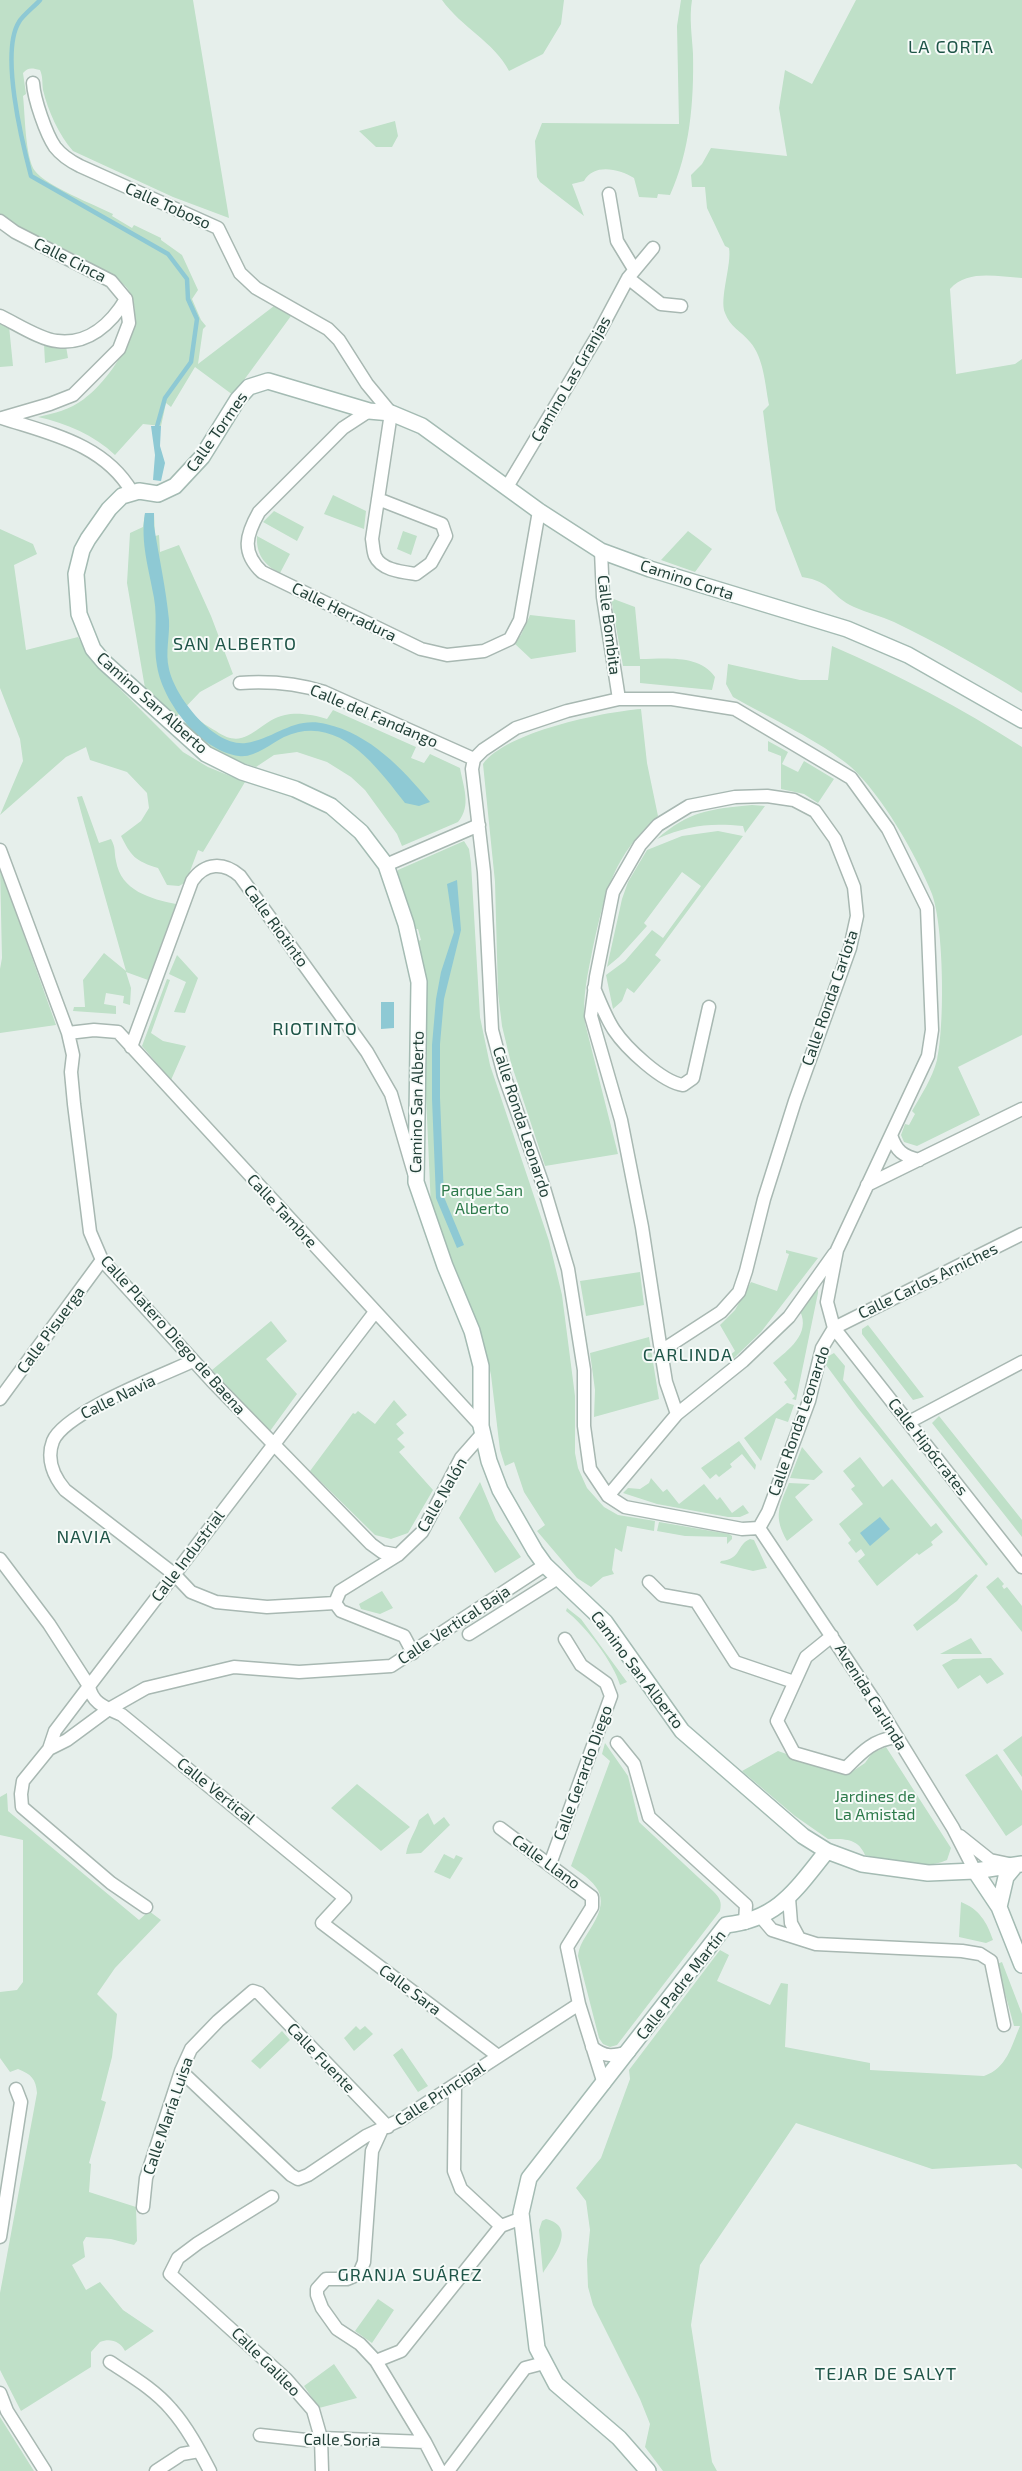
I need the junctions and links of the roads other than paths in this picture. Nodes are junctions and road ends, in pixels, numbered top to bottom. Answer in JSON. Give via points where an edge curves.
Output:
{"nodes":[{"id":1,"x":33,"y":84,"type":"dead end"},
{"id":2,"x":609,"y":194,"type":"dead end"},
{"id":3,"x":0,"y":221,"type":"edge"},
{"id":4,"x":653,"y":248,"type":"dead end"},
{"id":5,"x":631,"y":274,"type":"junction"},
{"id":6,"x":126,"y":299,"type":"junction"},
{"id":7,"x":681,"y":306,"type":"dead end"},
{"id":8,"x":0,"y":316,"type":"edge"},
{"id":9,"x":369,"y":411,"type":"junction"},
{"id":10,"x":391,"y":413,"type":"junction"},
{"id":11,"x":1,"y":417,"type":"edge"},
{"id":12,"x":507,"y":488,"type":"junction"},
{"id":13,"x":132,"y":492,"type":"junction"},
{"id":14,"x":378,"y":499,"type":"junction"},
{"id":15,"x":539,"y":511,"type":"junction"},
{"id":16,"x":600,"y":551,"type":"junction"},
{"id":17,"x":240,"y":683,"type":"dead end"},
{"id":18,"x":619,"y":699,"type":"junction"},
{"id":19,"x":1022,"y":720,"type":"edge"},
{"id":20,"x":474,"y":759,"type":"junction"},
{"id":21,"x":479,"y":825,"type":"junction"},
{"id":22,"x":0,"y":850,"type":"edge"},
{"id":23,"x":386,"y":865,"type":"junction"},
{"id":24,"x":594,"y":988,"type":"junction"},
{"id":25,"x":709,"y":1007,"type":"dead end"},
{"id":26,"x":68,"y":1033,"type":"junction"},
{"id":27,"x":131,"y":1047,"type":"junction"},
{"id":28,"x":1022,"y":1109,"type":"edge"},
{"id":29,"x":891,"y":1135,"type":"junction"},
{"id":30,"x":919,"y":1160,"type":"junction"},
{"id":31,"x":416,"y":1182,"type":"junction"},
{"id":32,"x":867,"y":1185,"type":"junction"},
{"id":33,"x":1022,"y":1234,"type":"edge"},
{"id":34,"x":837,"y":1250,"type":"junction"},
{"id":35,"x":102,"y":1260,"type":"junction"},
{"id":36,"x":375,"y":1312,"type":"junction"},
{"id":37,"x":834,"y":1328,"type":"junction"},
{"id":38,"x":661,"y":1351,"type":"junction"},
{"id":39,"x":193,"y":1361,"type":"junction"},
{"id":40,"x":1022,"y":1362,"type":"edge"},
{"id":41,"x":0,"y":1399,"type":"edge"},
{"id":42,"x":677,"y":1414,"type":"junction"},
{"id":43,"x":909,"y":1422,"type":"junction"},
{"id":44,"x":482,"y":1429,"type":"junction"},
{"id":45,"x":272,"y":1445,"type":"junction"},
{"id":46,"x":608,"y":1496,"type":"junction"},
{"id":47,"x":759,"y":1528,"type":"junction"},
{"id":48,"x":398,"y":1555,"type":"junction"},
{"id":49,"x":0,"y":1559,"type":"edge"},
{"id":50,"x":545,"y":1565,"type":"junction"},
{"id":51,"x":1022,"y":1566,"type":"edge"},
{"id":52,"x":174,"y":1574,"type":"junction"},
{"id":53,"x":558,"y":1578,"type":"junction"},
{"id":54,"x":649,"y":1582,"type":"dead end"},
{"id":55,"x":335,"y":1603,"type":"junction"},
{"id":56,"x":469,"y":1634,"type":"dead end"},
{"id":57,"x":832,"y":1636,"type":"junction"},
{"id":58,"x":565,"y":1639,"type":"dead end"},
{"id":59,"x":412,"y":1653,"type":"junction"},
{"id":60,"x":794,"y":1682,"type":"junction"},
{"id":61,"x":89,"y":1686,"type":"junction"},
{"id":62,"x":109,"y":1709,"type":"junction"},
{"id":63,"x":896,"y":1736,"type":"junction"},
{"id":64,"x":617,"y":1743,"type":"dead end"},
{"id":65,"x":50,"y":1747,"type":"junction"},
{"id":66,"x":500,"y":1828,"type":"dead end"},
{"id":67,"x":956,"y":1833,"type":"junction"},
{"id":68,"x":827,"y":1851,"type":"junction"},
{"id":69,"x":550,"y":1864,"type":"junction"},
{"id":70,"x":1019,"y":1864,"type":"edge"},
{"id":71,"x":975,"y":1871,"type":"junction"},
{"id":72,"x":951,"y":1873,"type":"junction"},
{"id":73,"x":789,"y":1898,"type":"junction"},
{"id":74,"x":146,"y":1907,"type":"dead end"},
{"id":75,"x":999,"y":1907,"type":"junction"},
{"id":76,"x":761,"y":1917,"type":"junction"},
{"id":77,"x":322,"y":1923,"type":"joint"},
{"id":78,"x":745,"y":1923,"type":"junction"},
{"id":79,"x":799,"y":1938,"type":"junction"},
{"id":80,"x":1022,"y":1965,"type":"edge"},
{"id":81,"x":252,"y":1991,"type":"joint"},
{"id":82,"x":579,"y":2004,"type":"junction"},
{"id":83,"x":1004,"y":2025,"type":"dead end"},
{"id":84,"x":592,"y":2047,"type":"junction"},
{"id":85,"x":629,"y":2052,"type":"junction"},
{"id":86,"x":498,"y":2056,"type":"junction"},
{"id":87,"x":181,"y":2071,"type":"junction"},
{"id":88,"x":604,"y":2084,"type":"junction"},
{"id":89,"x":455,"y":2086,"type":"junction"},
{"id":90,"x":16,"y":2089,"type":"dead end"},
{"id":91,"x":385,"y":2128,"type":"junction"},
{"id":92,"x":272,"y":2197,"type":"dead end"},
{"id":93,"x":143,"y":2208,"type":"dead end"},
{"id":94,"x":522,"y":2218,"type":"junction"},
{"id":95,"x":502,"y":2226,"type":"junction"},
{"id":96,"x":0,"y":2237,"type":"edge"},
{"id":97,"x":376,"y":2361,"type":"junction"},
{"id":98,"x":110,"y":2362,"type":"dead end"},
{"id":99,"x":544,"y":2363,"type":"junction"},
{"id":100,"x":0,"y":2393,"type":"edge"},
{"id":101,"x":260,"y":2435,"type":"dead end"},
{"id":102,"x":321,"y":2438,"type":"junction"},
{"id":103,"x":425,"y":2442,"type":"junction"},
{"id":104,"x":199,"y":2451,"type":"junction"},
{"id":105,"x":45,"y":2471,"type":"edge"},
{"id":106,"x":156,"y":2471,"type":"edge"},
{"id":107,"x":210,"y":2471,"type":"edge"},
{"id":108,"x":322,"y":2471,"type":"edge"},
{"id":109,"x":440,"y":2471,"type":"edge"},
{"id":110,"x":448,"y":2471,"type":"edge"},
{"id":111,"x":648,"y":2471,"type":"edge"}],
"edges":[{"from":1,"to":10,"type":"street","name":"Calle Toboso","via":[[54,145],[65,157],[218,228],[240,273],[256,288],[328,328]]},
{"from":2,"to":5,"type":"street","via":[[617,241]]},
{"from":3,"to":6,"type":"street","name":"Calle Cinca","via":[[15,232],[111,281]]},
{"from":4,"to":5,"type":"street","name":"Camino Las Granjas"},
{"from":5,"to":7,"type":"street","via":[[661,304]]},
{"from":5,"to":12,"type":"street","name":"Camino Las Granjas"},
{"from":6,"to":8,"type":"street","via":[[100,331],[76,341],[56,341]]},
{"from":6,"to":11,"type":"street","via":[[129,323],[119,349],[73,395]]},
{"from":9,"to":10,"type":"street","name":"Camino Corta"},
{"from":9,"to":13,"type":"street","name":"Calle Tormes","via":[[268,382],[248,387],[202,457],[175,486],[158,494]]},
{"from":9,"to":15,"type":"street","name":"Calle Herradura","via":[[343,428],[259,512],[249,529],[247,542],[249,555],[262,572],[421,649],[447,655],[484,651],[510,639],[520,620]]},
{"from":10,"to":12,"type":"street","name":"Camino Corta","via":[[422,426]]},
{"from":10,"to":14,"type":"street"},
{"from":11,"to":13,"type":"street","via":[[73,442],[103,457]]},
{"from":12,"to":15,"type":"street","name":"Camino Corta"},
{"from":13,"to":23,"type":"street","name":"Camino San Alberto","via":[[115,503],[94,528],[78,564],[79,614],[93,649],[206,754],[242,772],[331,806],[361,832]]},
{"from":14,"to":14,"type":"street","via":[[442,524],[446,536],[431,563],[416,574],[396,571],[375,556],[372,539]]},
{"from":15,"to":16,"type":"street","name":"Camino Corta"},
{"from":16,"to":18,"type":"street","name":"Calle Bombita","via":[[603,598]]},
{"from":16,"to":19,"type":"street","name":"Camino Corta","via":[[847,629],[908,655]]},
{"from":17,"to":20,"type":"street","name":"Calle del Fandango","via":[[298,684],[324,692]]},
{"from":18,"to":20,"type":"street","name":"Calle Ronda Leonardo","via":[[567,711],[516,728]]},
{"from":18,"to":29,"type":"street","name":"Calle Ronda Leonardo","via":[[672,699],[735,708],[852,778],[888,829],[926,908],[932,1030],[928,1056]]},
{"from":20,"to":21,"type":"street","name":"Calle Ronda Leonardo","via":[[472,769]]},
{"from":21,"to":23,"type":"street"},
{"from":21,"to":46,"type":"street","name":"Calle Ronda Leonardo","via":[[492,1030],[568,1269],[584,1370],[586,1447],[590,1469]]},
{"from":22,"to":26,"type":"street","name":"Calle Platero Diego de Baena"},
{"from":23,"to":31,"type":"street","name":"Camino San Alberto","via":[[406,924],[419,982]]},
{"from":24,"to":25,"type":"street","via":[[614,1031],[672,1084],[683,1085],[693,1078]]},
{"from":24,"to":38,"type":"street","name":"Calle Ronda Carlota","via":[[592,1016],[623,1130]]},
{"from":24,"to":38,"type":"street","name":"Calle Ronda Carlota","via":[[614,892],[640,845],[658,825],[689,806],[735,798],[767,796],[794,800],[815,810],[835,839],[854,888],[857,916],[850,948],[811,1053],[767,1190],[739,1292],[721,1312]]},
{"from":26,"to":27,"type":"street","name":"Calle Tambre","via":[[118,1032]]},
{"from":26,"to":35,"type":"street","name":"Calle Platero Diego de Baena","via":[[73,1055],[74,1104],[90,1232]]},
{"from":27,"to":31,"type":"street","name":"Calle Riotinto","via":[[192,881],[198,872],[208,867],[222,865],[231,868],[367,1052],[391,1094]]},
{"from":27,"to":36,"type":"street","name":"Calle Tambre"},
{"from":28,"to":30,"type":"street"},
{"from":29,"to":30,"type":"street","via":[[894,1146],[903,1156]]},
{"from":29,"to":32,"type":"street","name":"Calle Ronda Leonardo"},
{"from":30,"to":32,"type":"street"},
{"from":31,"to":44,"type":"street","name":"Camino San Alberto","via":[[472,1331],[480,1366]]},
{"from":32,"to":34,"type":"street","name":"Calle Ronda Leonardo"},
{"from":33,"to":37,"type":"street","name":"Calle Carlos Arniches"},
{"from":34,"to":37,"type":"street","name":"Calle Ronda Leonardo","via":[[827,1302]]},
{"from":34,"to":42,"type":"street","via":[[788,1316],[743,1361]]},
{"from":35,"to":39,"type":"street","name":"Calle Platero Diego de Baena"},
{"from":35,"to":41,"type":"street","name":"Calle Pisuerga"},
{"from":36,"to":44,"type":"street","name":"Calle Tambre"},
{"from":36,"to":45,"type":"street","name":"Calle Industrial"},
{"from":37,"to":43,"type":"street","name":"Calle Hipócrates"},
{"from":37,"to":47,"type":"street","name":"Calle Ronda Leonardo","via":[[822,1348],[809,1401],[768,1512]]},
{"from":38,"to":42,"type":"street","name":"Calle Ronda Carlota","via":[[666,1382]]},
{"from":39,"to":45,"type":"street","name":"Calle Platero Diego de Baena"},
{"from":39,"to":52,"type":"street","name":"Calle Navia","via":[[91,1409],[68,1423],[53,1441],[51,1465],[55,1478],[65,1490]]},
{"from":40,"to":43,"type":"street"},
{"from":42,"to":46,"type":"street"},
{"from":43,"to":51,"type":"street","name":"Calle Hipócrates"},
{"from":44,"to":48,"type":"street","name":"Calle Nalón","via":[[461,1458],[422,1532]]},
{"from":44,"to":50,"type":"street","name":"Camino San Alberto","via":[[500,1490]]},
{"from":45,"to":48,"type":"street","name":"Calle Platero Diego de Baena","via":[[371,1544],[382,1552]]},
{"from":45,"to":52,"type":"street","name":"Calle Industrial"},
{"from":46,"to":47,"type":"street","name":"Calle Ronda Leonardo","via":[[625,1507],[657,1514]]},
{"from":47,"to":57,"type":"street","name":"Avenida Carlinda"},
{"from":48,"to":55,"type":"street","name":"Calle Nalón","via":[[340,1591]]},
{"from":49,"to":61,"type":"street","via":[[49,1624]]},
{"from":50,"to":53,"type":"street","name":"Camino San Alberto"},
{"from":50,"to":59,"type":"street","name":"Calle Vertical Baja"},
{"from":52,"to":55,"type":"street","name":"Calle Navia","via":[[191,1592],[216,1602],[268,1608]]},
{"from":52,"to":61,"type":"street","name":"Calle Industrial"},
{"from":53,"to":56,"type":"street","name":"Calle Vertical Baja"},
{"from":53,"to":68,"type":"street","name":"Camino San Alberto","via":[[605,1622],[689,1738],[803,1836]]},
{"from":54,"to":60,"type":"street","via":[[662,1595],[696,1601],[736,1662]]},
{"from":55,"to":59,"type":"street","via":[[341,1611],[404,1636]]},
{"from":57,"to":60,"type":"street","via":[[806,1657]]},
{"from":57,"to":63,"type":"street","name":"Avenida Carlinda"},
{"from":58,"to":69,"type":"street","name":"Calle Gerardo Diego","via":[[581,1665],[606,1683],[611,1696]]},
{"from":59,"to":62,"type":"street","name":"Calle Vertical Baja","via":[[391,1666],[343,1671],[299,1672],[234,1667],[146,1688]]},
{"from":60,"to":63,"type":"street","via":[[777,1721],[794,1753],[846,1768],[867,1747],[882,1738]]},
{"from":61,"to":62,"type":"street","name":"Calle Vertical","via":[[91,1696]]},
{"from":61,"to":65,"type":"street","name":"Calle Industrial","via":[[56,1731]]},
{"from":62,"to":65,"type":"street","name":"Calle Vertical Baja","via":[[67,1740]]},
{"from":62,"to":77,"type":"street","name":"Calle Vertical","via":[[122,1715],[182,1763],[345,1898]]},
{"from":63,"to":67,"type":"street","name":"Avenida Carlinda"},
{"from":64,"to":78,"type":"street","via":[[634,1764],[648,1817],[746,1905]]},
{"from":65,"to":74,"type":"street","name":"Calle Industrial","via":[[23,1781],[22,1807],[111,1883]]},
{"from":66,"to":69,"type":"street","name":"Calle Llano"},
{"from":67,"to":70,"type":"street","via":[[990,1860]]},
{"from":67,"to":71,"type":"street","name":"Avenida Carlinda"},
{"from":68,"to":72,"type":"street","name":"Camino San Alberto","via":[[862,1864]]},
{"from":68,"to":73,"type":"street","name":"Calle Padre Martín"},
{"from":69,"to":82,"type":"street","name":"Calle Llano","via":[[592,1898],[592,1907],[567,1947]]},
{"from":70,"to":71,"type":"street","name":"Camino San Alberto"},
{"from":70,"to":75,"type":"street","via":[[1006,1877]]},
{"from":71,"to":72,"type":"street","name":"Camino San Alberto"},
{"from":71,"to":75,"type":"street"},
{"from":72,"to":75,"type":"street"},
{"from":73,"to":76,"type":"street","name":"Calle Padre Martín"},
{"from":73,"to":79,"type":"street","via":[[791,1922]]},
{"from":75,"to":80,"type":"street"},
{"from":76,"to":78,"type":"street","name":"Calle Padre Martín"},
{"from":76,"to":79,"type":"street","via":[[772,1930]]},
{"from":77,"to":86,"type":"street","name":"Calle Sara"},
{"from":78,"to":85,"type":"street","name":"Calle Padre Martín","via":[[726,1925]]},
{"from":79,"to":83,"type":"street","via":[[816,1944],[980,1954],[991,1961]]},
{"from":81,"to":87,"type":"street","name":"Calle María Luisa","via":[[191,2049]]},
{"from":81,"to":91,"type":"street","name":"Calle Fuente","via":[[259,1993]]},
{"from":82,"to":84,"type":"street"},
{"from":82,"to":86,"type":"street","name":"Calle Principal"},
{"from":84,"to":85,"type":"street","name":"Calle Padre Martín","via":[[600,2054],[612,2057]]},
{"from":84,"to":88,"type":"street"},
{"from":85,"to":88,"type":"street","name":"Calle Padre Martín"},
{"from":86,"to":89,"type":"street","name":"Calle Principal"},
{"from":87,"to":91,"type":"street","name":"Calle Principal","via":[[298,2179],[366,2136]]},
{"from":87,"to":93,"type":"street","name":"Calle María Luisa","via":[[146,2178]]},
{"from":88,"to":94,"type":"street","name":"Calle Padre Martín","via":[[529,2178]]},
{"from":89,"to":91,"type":"street","name":"Calle Principal"},
{"from":89,"to":95,"type":"street","via":[[454,2171],[461,2189]]},
{"from":90,"to":96,"type":"street","via":[[21,2102]]},
{"from":91,"to":97,"type":"street","via":[[372,2151],[364,2262],[359,2274],[347,2279],[326,2279],[317,2289],[322,2308],[337,2328],[360,2344]]},
{"from":92,"to":102,"type":"street","name":"Calle Galileo","via":[[198,2242],[178,2258],[170,2274],[286,2379],[313,2410]]},
{"from":94,"to":95,"type":"street"},
{"from":94,"to":99,"type":"street","name":"Calle Padre Martín","via":[[537,2348]]},
{"from":95,"to":97,"type":"street","via":[[401,2351]]},
{"from":97,"to":103,"type":"street"},
{"from":98,"to":104,"type":"street","via":[[145,2385],[171,2408]]},
{"from":99,"to":110,"type":"street","via":[[526,2368]]},
{"from":99,"to":111,"type":"street","name":"Calle Padre Martín","via":[[556,2384],[620,2438]]},
{"from":100,"to":105,"type":"street","via":[[7,2411]]},
{"from":101,"to":102,"type":"street","name":"Calle Soria","via":[[306,2440]]},
{"from":102,"to":103,"type":"street","name":"Calle Soria"},
{"from":102,"to":108,"type":"street","name":"Calle Galileo"},
{"from":103,"to":109,"type":"street"},
{"from":104,"to":106,"type":"street","via":[[182,2454]]},
{"from":104,"to":107,"type":"street"}]}
